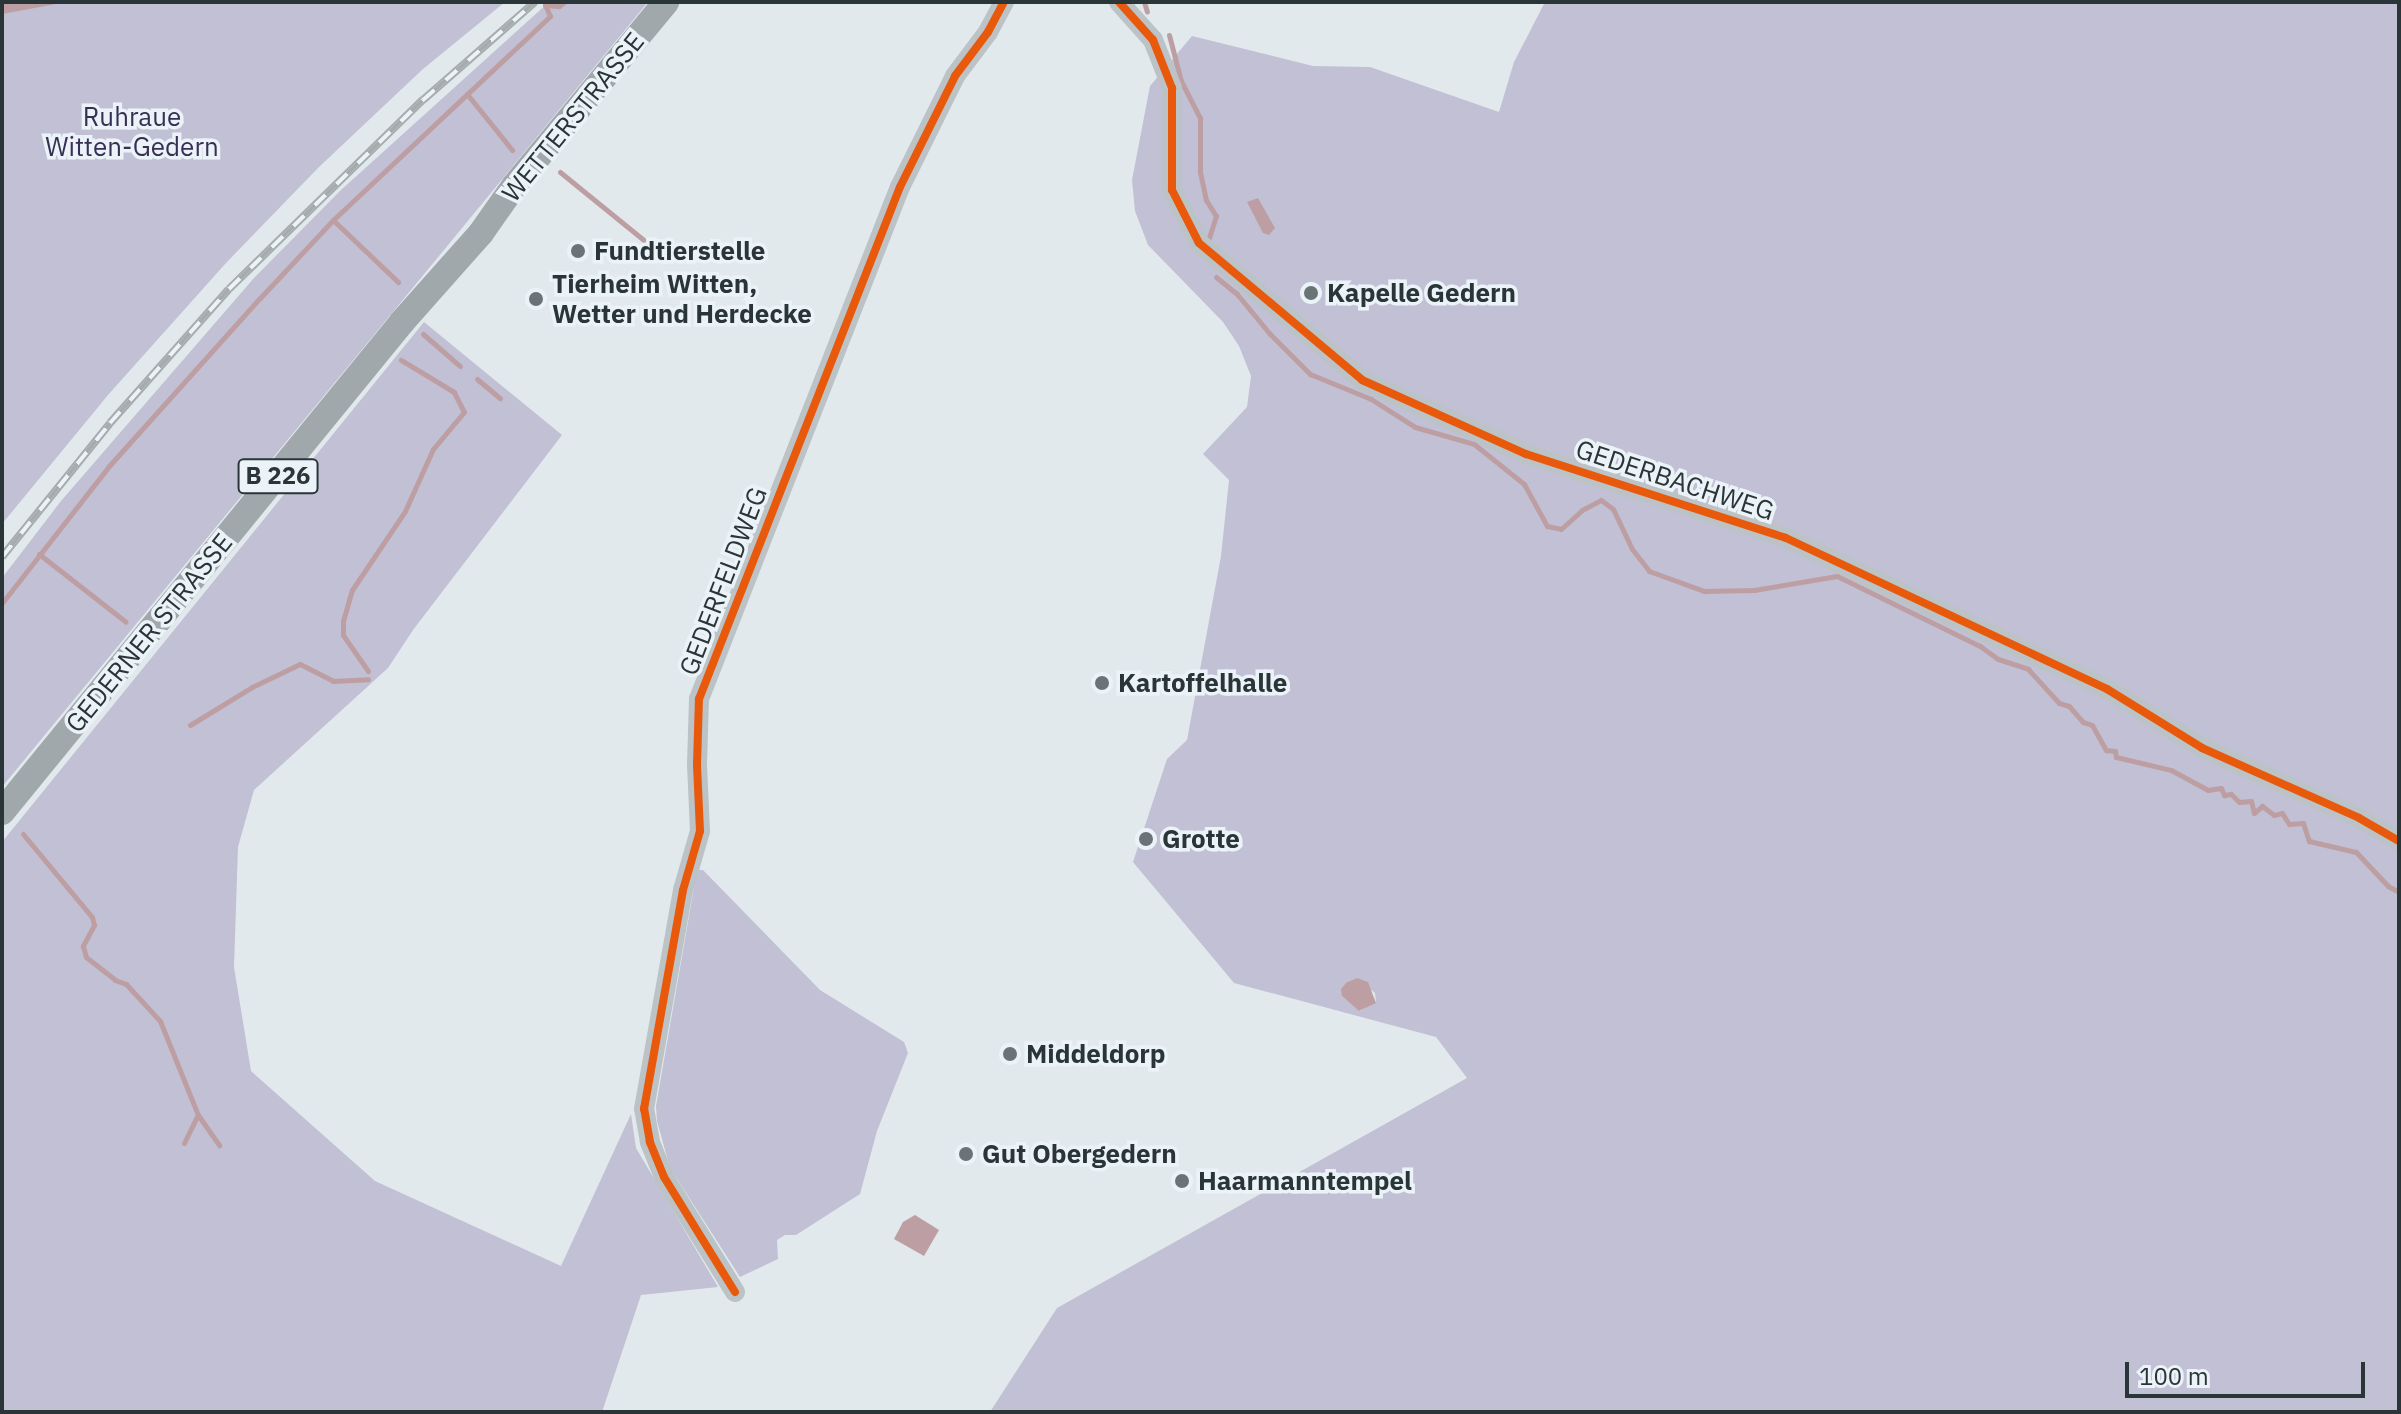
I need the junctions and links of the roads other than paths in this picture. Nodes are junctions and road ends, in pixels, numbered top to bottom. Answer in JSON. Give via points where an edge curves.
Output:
{"nodes":[{"id":1,"x":666,"y":2,"type":"edge"},
{"id":2,"x":1004,"y":2,"type":"edge"},
{"id":3,"x":1119,"y":2,"type":"edge"},
{"id":4,"x":481,"y":233,"type":"joint"},
{"id":5,"x":2,"y":812,"type":"edge"},
{"id":6,"x":2399,"y":841,"type":"edge"},
{"id":7,"x":735,"y":1292,"type":"dead end"}],
"edges":[{"from":1,"to":4,"type":"main road","name":"WETTERSTRASSE","number":"B 226"},
{"from":2,"to":7,"type":"street","name":"GEDERFELDWEG","via":[[955,76],[900,187],[699,699],[700,831],[680,905],[644,1109],[664,1177]]},
{"from":3,"to":6,"type":"street","name":"GEDERBACHWEG","via":[[1153,40],[1172,88],[1172,190],[1199,243],[1362,380],[1526,454],[1786,538],[2107,689],[2202,748]]},
{"from":4,"to":5,"type":"main road","name":"GEDERNER STRASSE","number":"B 226","via":[[402,322]]}]}
